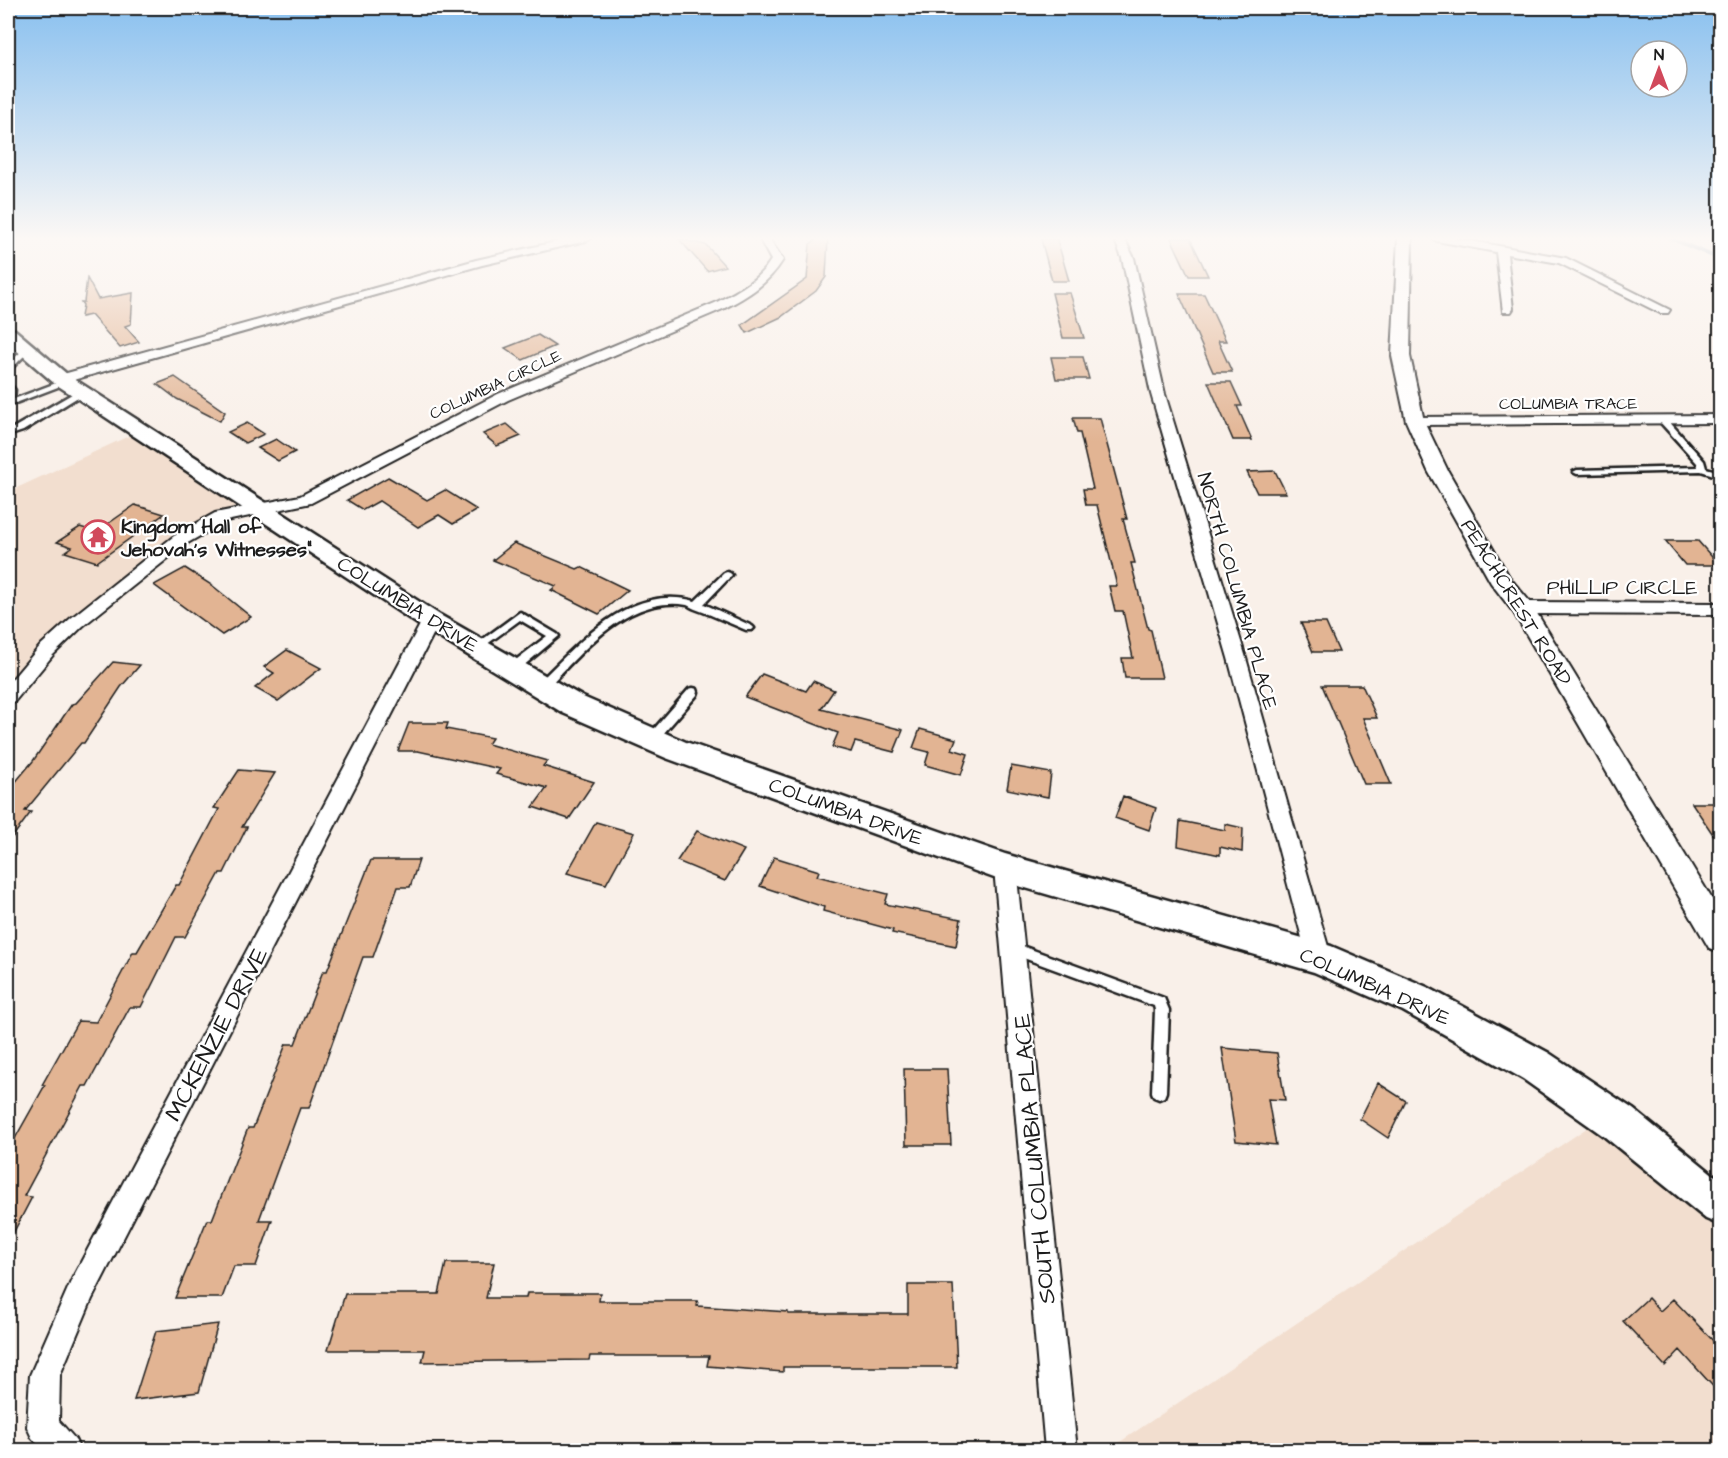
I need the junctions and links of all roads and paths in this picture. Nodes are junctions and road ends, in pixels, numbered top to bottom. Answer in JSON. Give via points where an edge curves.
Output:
{"nodes":[{"id":1,"x":331,"y":306,"type":"edge"},
{"id":2,"x":719,"y":306,"type":"edge"},
{"id":3,"x":1139,"y":306,"type":"edge"},
{"id":4,"x":1403,"y":306,"type":"edge"},
{"id":5,"x":1656,"y":306,"type":"edge"},
{"id":6,"x":1664,"y":310,"type":"dead end"},
{"id":7,"x":14,"y":350,"type":"edge"},
{"id":8,"x":70,"y":384,"type":"junction"},
{"id":9,"x":8,"y":387,"type":"edge"},
{"id":10,"x":11,"y":400,"type":"edge"},
{"id":11,"x":1720,"y":419,"type":"edge"},
{"id":12,"x":1663,"y":420,"type":"junction"},
{"id":13,"x":1415,"y":421,"type":"junction"},
{"id":14,"x":8,"y":435,"type":"edge"},
{"id":15,"x":1702,"y":468,"type":"junction"},
{"id":16,"x":1577,"y":472,"type":"dead end"},
{"id":17,"x":1720,"y":475,"type":"edge"},
{"id":18,"x":260,"y":508,"type":"junction"},
{"id":19,"x":727,"y":575,"type":"dead end"},
{"id":20,"x":696,"y":606,"type":"junction"},
{"id":21,"x":1522,"y":608,"type":"junction"},
{"id":22,"x":1720,"y":609,"type":"edge"},
{"id":23,"x":432,"y":621,"type":"junction"},
{"id":24,"x":749,"y":628,"type":"dead end"},
{"id":25,"x":476,"y":648,"type":"junction"},
{"id":26,"x":512,"y":669,"type":"junction"},
{"id":27,"x":542,"y":686,"type":"junction"},
{"id":28,"x":693,"y":692,"type":"dead end"},
{"id":29,"x":8,"y":696,"type":"edge"},
{"id":30,"x":652,"y":739,"type":"junction"},
{"id":31,"x":1005,"y":868,"type":"junction"},
{"id":32,"x":1713,"y":913,"type":"edge"},
{"id":33,"x":1720,"y":938,"type":"edge"},
{"id":34,"x":1014,"y":949,"type":"junction"},
{"id":35,"x":1319,"y":957,"type":"junction"},
{"id":36,"x":1160,"y":1092,"type":"dead end"},
{"id":37,"x":1720,"y":1205,"type":"edge"},
{"id":38,"x":64,"y":1450,"type":"edge"},
{"id":39,"x":1061,"y":1450,"type":"edge"}],
"edges":[{"from":1,"to":8,"type":"street"},
{"from":2,"to":18,"type":"street","name":"COLUMBIA CIRCLE","via":[[503,397],[305,501]]},
{"from":3,"to":35,"type":"street","name":"NORTH COLUMBIA PLACE","via":[[1158,394],[1237,658]]},
{"from":4,"to":13,"type":"street","name":"PEACHCREST ROAD","via":[[1401,356]]},
{"from":5,"to":6,"type":"street"},
{"from":7,"to":8,"type":"main road","name":"COLUMBIA DRIVE"},
{"from":8,"to":10,"type":"lane"},
{"from":8,"to":14,"type":"lane","via":[[21,429]]},
{"from":8,"to":18,"type":"main road","name":"COLUMBIA DRIVE"},
{"from":9,"to":10,"type":"lane"},
{"from":11,"to":12,"type":"street","name":"COLUMBIA TRACE"},
{"from":12,"to":13,"type":"street","name":"COLUMBIA TRACE"},
{"from":12,"to":15,"type":"lane"},
{"from":13,"to":21,"type":"street","name":"PEACHCREST ROAD","via":[[1438,471],[1502,583]]},
{"from":15,"to":16,"type":"lane"},
{"from":15,"to":17,"type":"lane"},
{"from":18,"to":23,"type":"main road","name":"COLUMBIA DRIVE"},
{"from":18,"to":29,"type":"street","via":[[221,517],[180,540],[46,650]]},
{"from":19,"to":20,"type":"lane"},
{"from":20,"to":24,"type":"lane"},
{"from":20,"to":27,"type":"lane","via":[[660,602],[630,609],[605,626]]},
{"from":21,"to":22,"type":"street","name":"PHILLIP CIRCLE"},
{"from":21,"to":32,"type":"street","name":"PEACHCREST ROAD"},
{"from":23,"to":25,"type":"main road","name":"COLUMBIA DRIVE"},
{"from":23,"to":38,"type":"street","name":"MCKENZIE DRIVE","via":[[82,1289],[45,1375],[43,1427]]},
{"from":25,"to":26,"type":"main road","name":"COLUMBIA DRIVE"},
{"from":25,"to":26,"type":"lane","via":[[520,615],[554,636]]},
{"from":26,"to":27,"type":"main road","name":"COLUMBIA DRIVE"},
{"from":27,"to":30,"type":"main road","name":"COLUMBIA DRIVE","via":[[573,705]]},
{"from":28,"to":30,"type":"lane"},
{"from":30,"to":31,"type":"main road","name":"COLUMBIA DRIVE"},
{"from":31,"to":34,"type":"street","name":"SOUTH COLUMBIA PLACE"},
{"from":31,"to":35,"type":"main road","name":"COLUMBIA DRIVE"},
{"from":32,"to":33,"type":"street","name":"PEACHCREST ROAD"},
{"from":34,"to":36,"type":"lane","via":[[1159,1002]]},
{"from":34,"to":39,"type":"street","name":"SOUTH COLUMBIA PLACE"},
{"from":35,"to":37,"type":"main road","name":"COLUMBIA DRIVE","via":[[1415,999],[1536,1066],[1619,1123]]}]}
